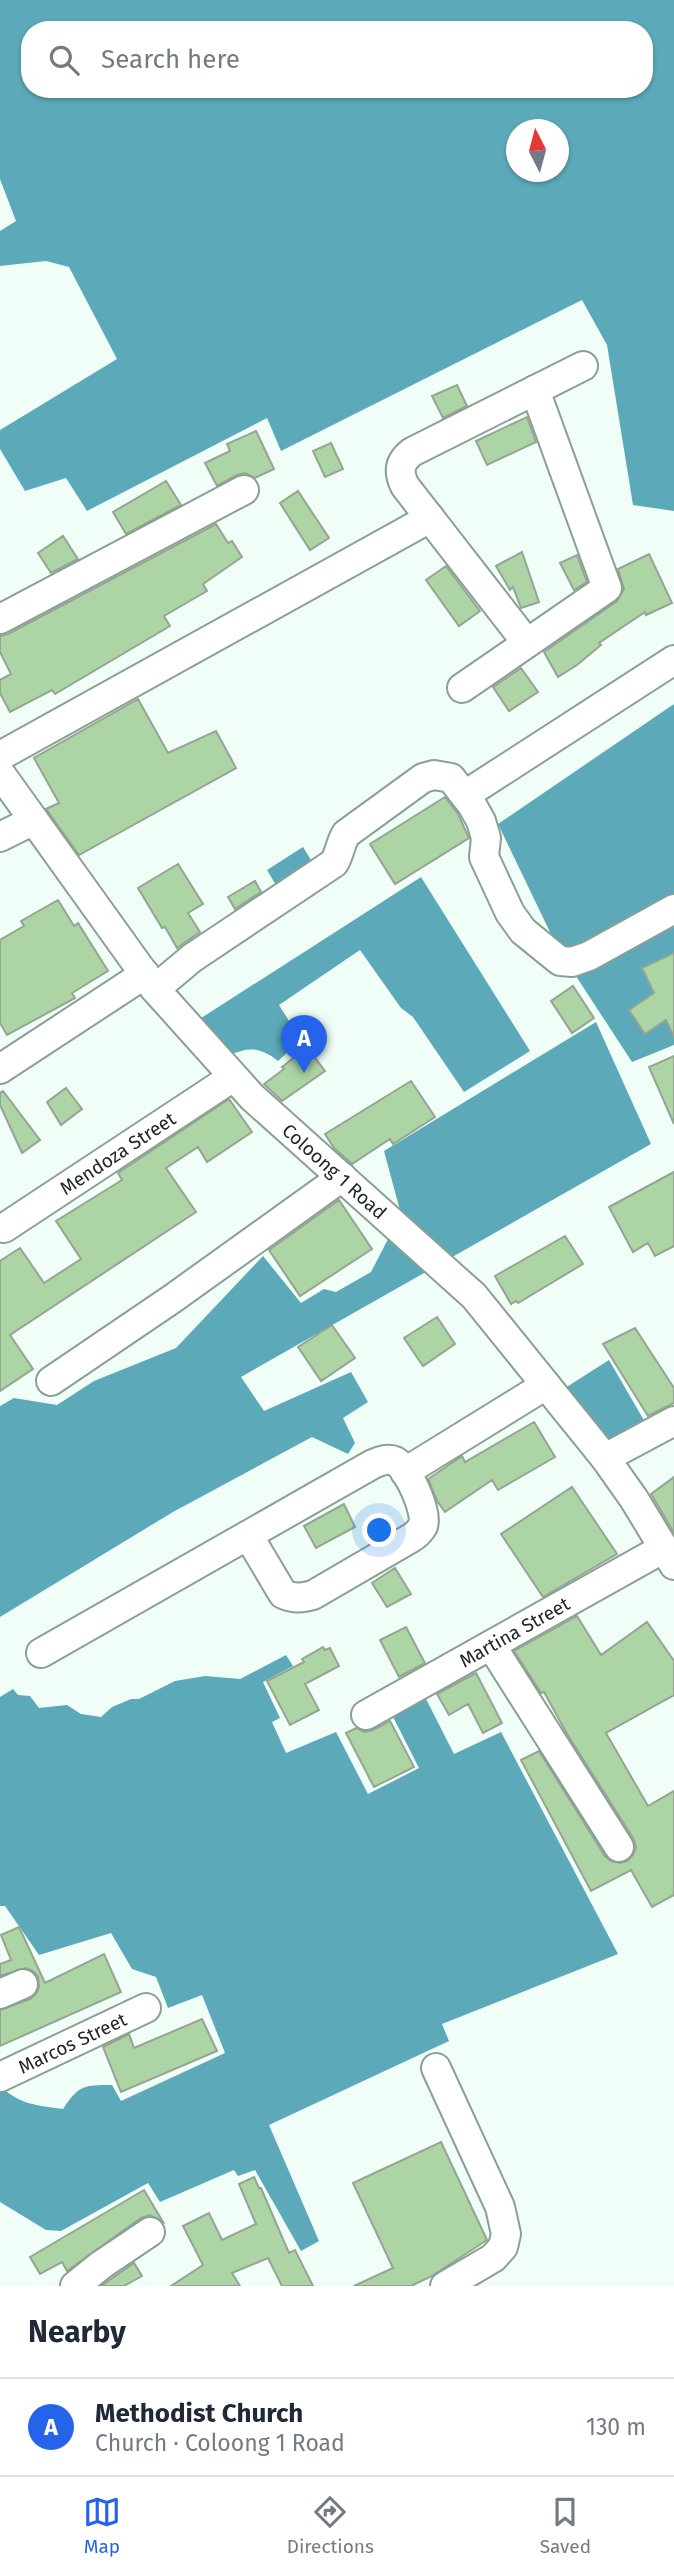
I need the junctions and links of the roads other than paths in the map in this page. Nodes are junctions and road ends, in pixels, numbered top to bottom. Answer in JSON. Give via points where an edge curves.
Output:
{"nodes":[{"id":1,"x":583,"y":366,"type":"dead end"},
{"id":2,"x":535,"y":390,"type":"junction"},
{"id":3,"x":244,"y":490,"type":"dead end"},
{"id":4,"x":430,"y":518,"type":"junction"},
{"id":5,"x":0,"y":619,"type":"edge"},
{"id":6,"x":527,"y":643,"type":"junction"},
{"id":7,"x":674,"y":660,"type":"edge"},
{"id":8,"x":462,"y":688,"type":"dead end"},
{"id":9,"x":0,"y":756,"type":"edge"},
{"id":10,"x":0,"y":773,"type":"edge"},
{"id":11,"x":465,"y":795,"type":"junction"},
{"id":12,"x":34,"y":820,"type":"junction"},
{"id":13,"x":0,"y":837,"type":"edge"},
{"id":14,"x":674,"y":909,"type":"edge"},
{"id":15,"x":150,"y":981,"type":"junction"},
{"id":16,"x":0,"y":1069,"type":"edge"},
{"id":17,"x":233,"y":1077,"type":"junction"},
{"id":18,"x":342,"y":1177,"type":"junction"},
{"id":19,"x":4,"y":1228,"type":"dead end"},
{"id":20,"x":51,"y":1381,"type":"dead end"},
{"id":21,"x":546,"y":1385,"type":"junction"},
{"id":22,"x":674,"y":1420,"type":"edge"},
{"id":23,"x":605,"y":1458,"type":"junction"},
{"id":24,"x":405,"y":1472,"type":"junction"},
{"id":25,"x":248,"y":1535,"type":"junction"},
{"id":26,"x":669,"y":1556,"type":"edge"},
{"id":27,"x":491,"y":1645,"type":"junction"},
{"id":28,"x":41,"y":1653,"type":"dead end"},
{"id":29,"x":366,"y":1715,"type":"dead end"},
{"id":30,"x":619,"y":1847,"type":"dead end"},
{"id":31,"x":146,"y":2008,"type":"dead end"},
{"id":32,"x":436,"y":2067,"type":"dead end"},
{"id":33,"x":0,"y":2077,"type":"edge"},
{"id":34,"x":150,"y":2232,"type":"dead end"},
{"id":35,"x":75,"y":2286,"type":"edge"},
{"id":36,"x":445,"y":2286,"type":"edge"}],
"edges":[{"from":1,"to":2,"type":"street"},
{"from":2,"to":4,"type":"street","via":[[405,458],[401,477]]},
{"from":2,"to":6,"type":"street","via":[[607,588]]},
{"from":3,"to":5,"type":"street"},
{"from":4,"to":6,"type":"street"},
{"from":4,"to":9,"type":"street"},
{"from":6,"to":8,"type":"street"},
{"from":7,"to":11,"type":"street"},
{"from":10,"to":12,"type":"street","name":"Coloong 1 Road"},
{"from":11,"to":14,"type":"street","via":[[481,821],[486,838],[484,857],[510,914],[560,961],[589,956]]},
{"from":11,"to":15,"type":"street","via":[[451,778],[442,776],[411,784],[346,834],[334,863]]},
{"from":12,"to":13,"type":"street"},
{"from":12,"to":15,"type":"street","name":"Coloong 1 Road"},
{"from":15,"to":16,"type":"street"},
{"from":15,"to":17,"type":"street","name":"Coloong 1 Road"},
{"from":17,"to":18,"type":"street","name":"Coloong 1 Road"},
{"from":17,"to":19,"type":"street","name":"Mendoza Street"},
{"from":18,"to":20,"type":"street"},
{"from":18,"to":21,"type":"street","name":"Coloong 1 Road","via":[[474,1296]]},
{"from":21,"to":23,"type":"street","name":"Coloong 1 Road"},
{"from":21,"to":24,"type":"street"},
{"from":22,"to":23,"type":"street"},
{"from":23,"to":26,"type":"street","name":"Coloong 1 Road"},
{"from":24,"to":25,"type":"street","via":[[396,1461],[381,1461]]},
{"from":24,"to":25,"type":"street","via":[[423,1508],[424,1525],[419,1532],[313,1595],[292,1598],[284,1594]]},
{"from":25,"to":28,"type":"street"},
{"from":26,"to":27,"type":"street","name":"Martina Street"},
{"from":27,"to":29,"type":"street","name":"Martina Street"},
{"from":27,"to":30,"type":"street"},
{"from":31,"to":33,"type":"street","name":"Marcos Street"},
{"from":32,"to":36,"type":"street","via":[[499,2207],[506,2234],[503,2247],[493,2258]]},
{"from":34,"to":35,"type":"street"}]}
